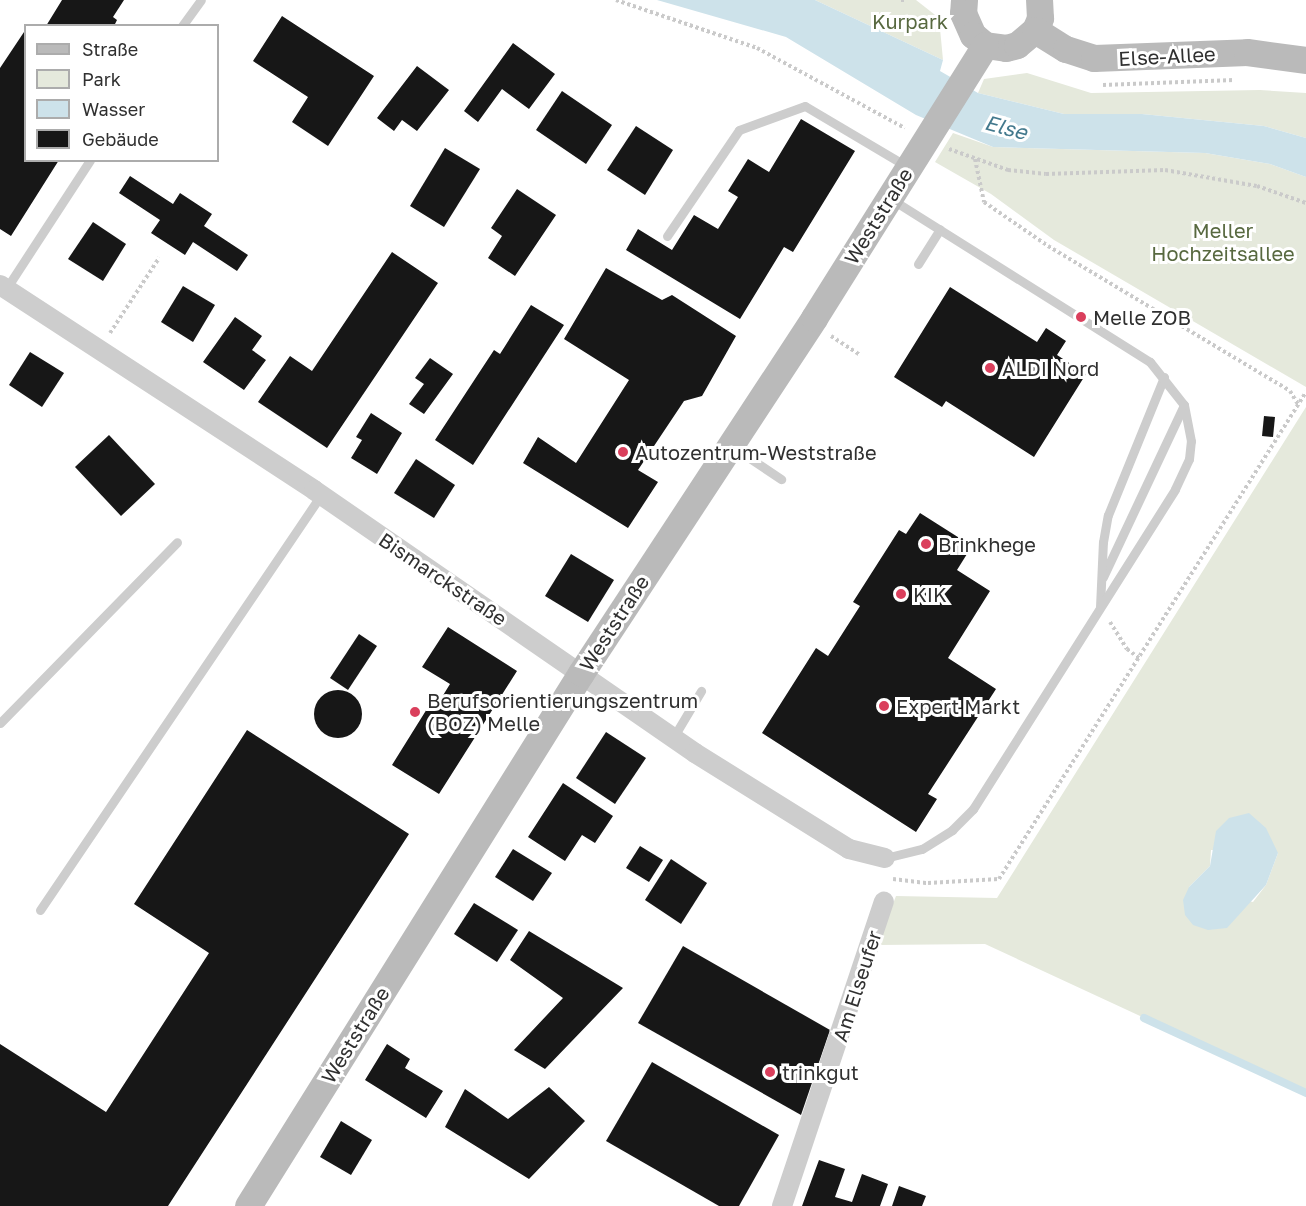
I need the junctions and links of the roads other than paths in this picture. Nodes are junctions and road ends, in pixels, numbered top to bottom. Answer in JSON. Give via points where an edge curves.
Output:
{"nodes":[{"id":1,"x":201,"y":0,"type":"edge"},
{"id":2,"x":964,"y":0,"type":"edge"},
{"id":3,"x":1039,"y":0,"type":"edge"},
{"id":4,"x":183,"y":24,"type":"edge"},
{"id":5,"x":1035,"y":30,"type":"junction"},
{"id":6,"x":985,"y":45,"type":"junction"},
{"id":7,"x":1306,"y":60,"type":"edge"},
{"id":8,"x":89,"y":162,"type":"edge"},
{"id":9,"x":908,"y":168,"type":"junction"},
{"id":10,"x":889,"y":197,"type":"junction"},
{"id":11,"x":940,"y":229,"type":"junction"},
{"id":12,"x":668,"y":236,"type":"dead end"},
{"id":13,"x":918,"y":264,"type":"dead end"},
{"id":14,"x":3,"y":287,"type":"edge"},
{"id":15,"x":1164,"y":377,"type":"junction"},
{"id":16,"x":1184,"y":405,"type":"junction"},
{"id":17,"x":730,"y":445,"type":"junction"},
{"id":18,"x":781,"y":479,"type":"dead end"},
{"id":19,"x":321,"y":495,"type":"junction"},
{"id":20,"x":177,"y":542,"type":"dead end"},
{"id":21,"x":1102,"y":579,"type":"junction"},
{"id":22,"x":1100,"y":609,"type":"junction"},
{"id":23,"x":581,"y":673,"type":"junction"},
{"id":24,"x":701,"y":691,"type":"dead end"},
{"id":25,"x":0,"y":723,"type":"edge"},
{"id":26,"x":673,"y":738,"type":"junction"},
{"id":27,"x":885,"y":858,"type":"joint"},
{"id":28,"x":884,"y":902,"type":"dead end"},
{"id":29,"x":40,"y":910,"type":"dead end"},
{"id":30,"x":248,"y":1206,"type":"edge"},
{"id":31,"x":782,"y":1206,"type":"edge"}],
"edges":[{"from":1,"to":4,"type":"lane"},
{"from":2,"to":6,"type":"street","via":[[967,25]]},
{"from":3,"to":5,"type":"street","via":[[1040,18]]},
{"from":5,"to":6,"type":"street","via":[[1017,45]]},
{"from":5,"to":7,"type":"street","name":"Else-Allee","via":[[1066,49],[1094,58],[1247,52]]},
{"from":6,"to":9,"type":"street","name":"Weststraße"},
{"from":8,"to":14,"type":"lane","name":"Bismarckstraße"},
{"from":9,"to":10,"type":"street","name":"Weststraße"},
{"from":9,"to":12,"type":"lane","via":[[805,106],[739,129]]},
{"from":10,"to":11,"type":"lane"},
{"from":10,"to":17,"type":"street","name":"Weststraße"},
{"from":11,"to":13,"type":"lane"},
{"from":11,"to":15,"type":"lane","via":[[1125,345]]},
{"from":14,"to":19,"type":"street","name":"Bismarckstraße"},
{"from":15,"to":16,"type":"lane"},
{"from":15,"to":21,"type":"lane","via":[[1108,515]]},
{"from":16,"to":21,"type":"lane"},
{"from":16,"to":22,"type":"lane","via":[[1191,441],[1189,459],[1175,489]]},
{"from":17,"to":18,"type":"lane"},
{"from":17,"to":23,"type":"street","name":"Weststraße"},
{"from":19,"to":23,"type":"street","name":"Bismarckstraße"},
{"from":19,"to":29,"type":"lane"},
{"from":20,"to":25,"type":"lane"},
{"from":21,"to":22,"type":"lane"},
{"from":22,"to":27,"type":"lane","via":[[973,809],[952,830],[922,849]]},
{"from":23,"to":26,"type":"street","name":"Bismarckstraße"},
{"from":23,"to":30,"type":"street","name":"Weststraße"},
{"from":24,"to":26,"type":"lane"},
{"from":26,"to":27,"type":"street","name":"Bismarckstraße","via":[[849,849]]},
{"from":28,"to":31,"type":"street","name":"Am Elseufer"}]}
